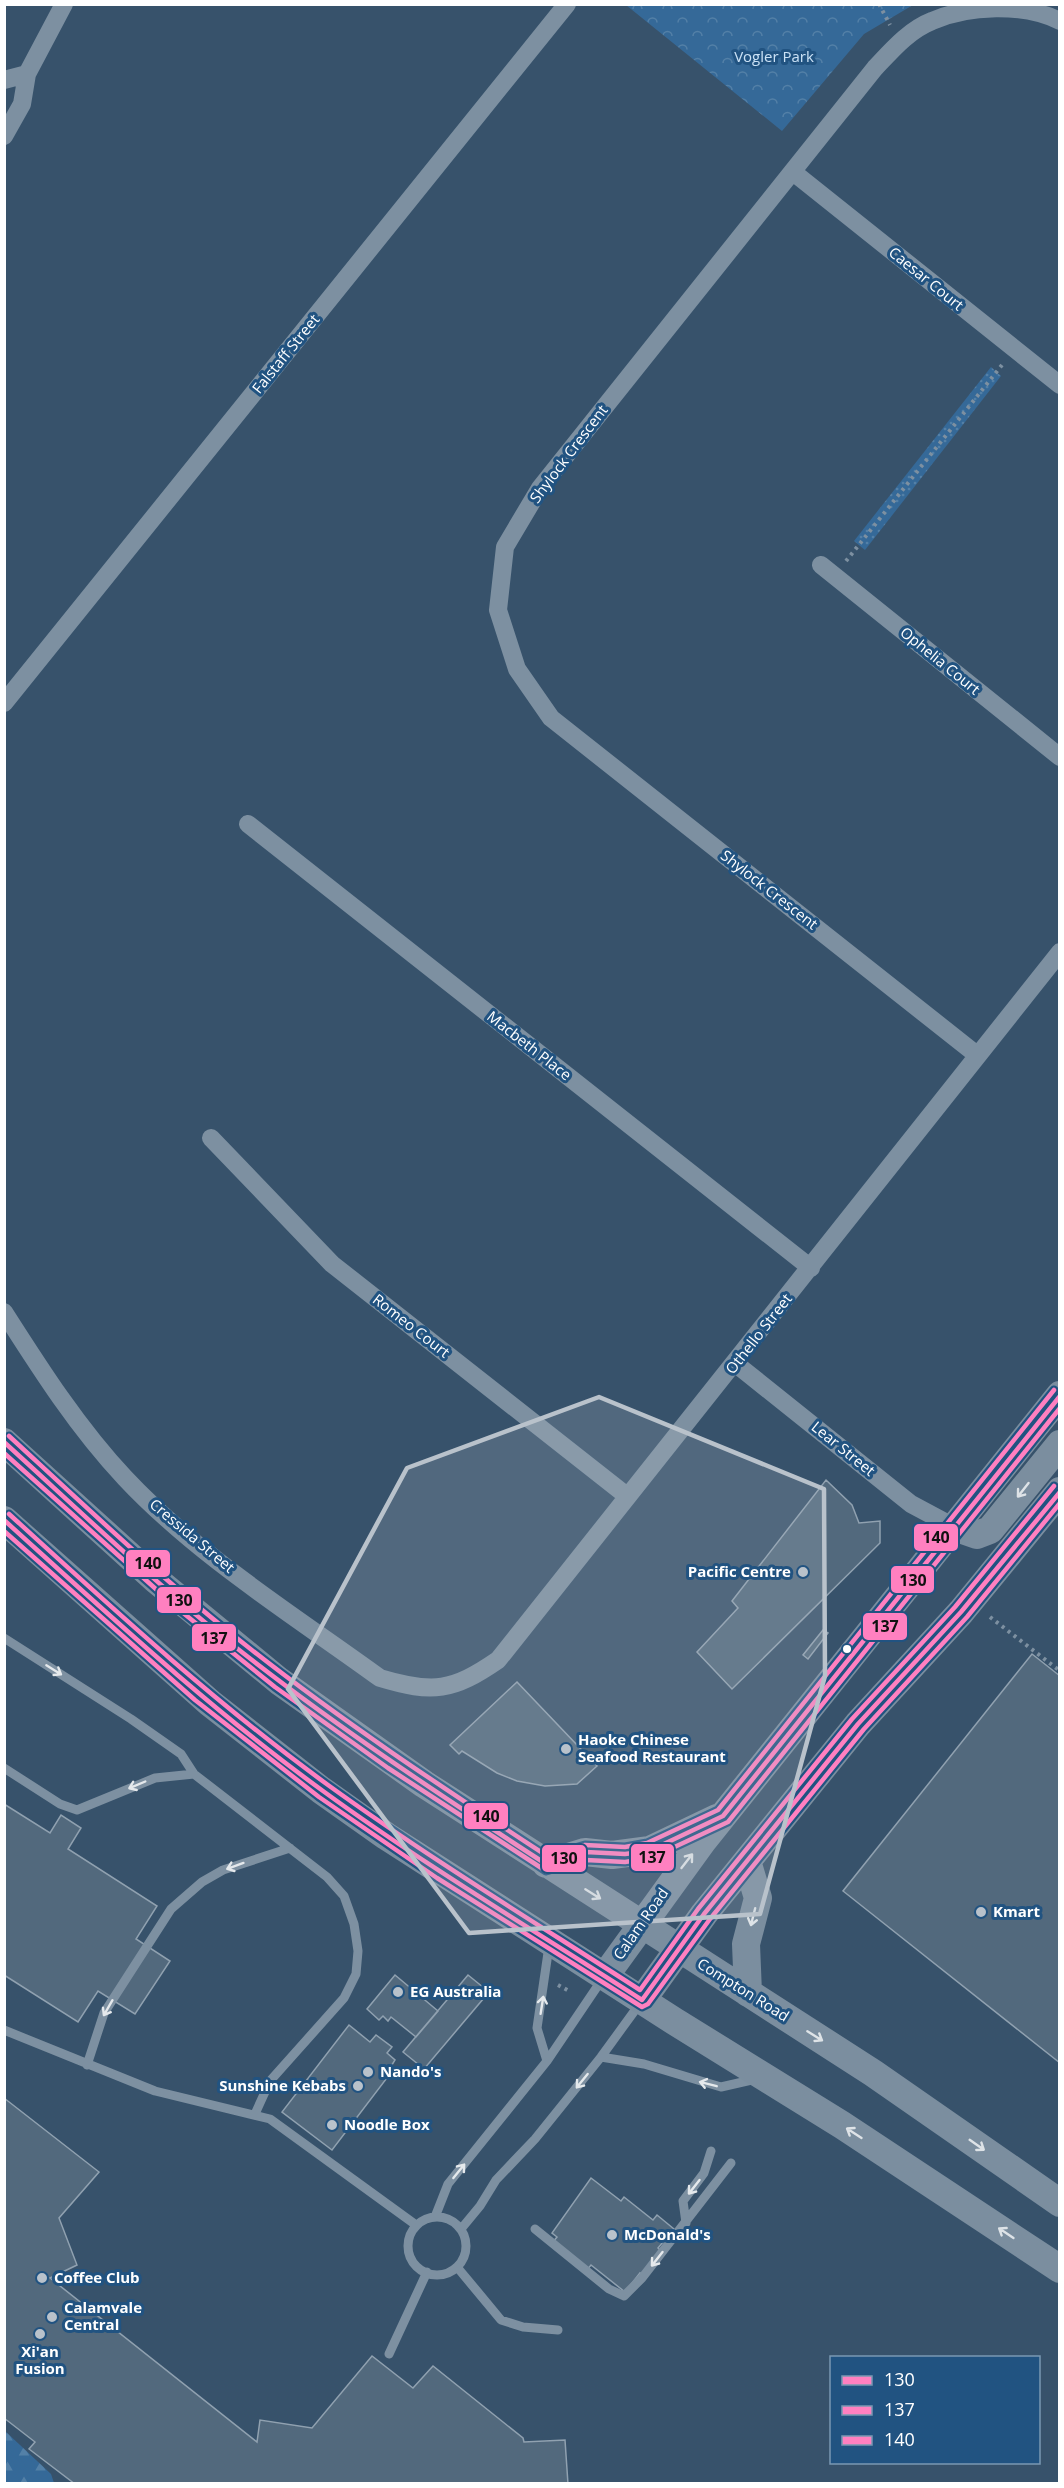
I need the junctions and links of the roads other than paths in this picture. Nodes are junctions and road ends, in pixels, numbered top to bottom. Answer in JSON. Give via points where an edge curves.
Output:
{"nodes":[{"id":1,"x":64,"y":4,"type":"edge"},
{"id":2,"x":567,"y":4,"type":"edge"},
{"id":3,"x":1059,"y":21,"type":"edge"},
{"id":4,"x":27,"y":74,"type":"junction"},
{"id":5,"x":4,"y":80,"type":"edge"},
{"id":6,"x":4,"y":136,"type":"edge"},
{"id":7,"x":793,"y":172,"type":"junction"},
{"id":8,"x":1059,"y":385,"type":"edge"},
{"id":9,"x":827,"y":570,"type":"road end"},
{"id":10,"x":4,"y":703,"type":"edge"},
{"id":11,"x":1059,"y":757,"type":"edge"},
{"id":12,"x":248,"y":824,"type":"dead end"},
{"id":13,"x":1059,"y":952,"type":"edge"},
{"id":14,"x":977,"y":1055,"type":"junction"},
{"id":15,"x":211,"y":1138,"type":"dead end"},
{"id":16,"x":811,"y":1268,"type":"junction"},
{"id":17,"x":4,"y":1312,"type":"edge"},
{"id":18,"x":736,"y":1364,"type":"junction"},
{"id":19,"x":1059,"y":1395,"type":"edge"},
{"id":20,"x":4,"y":1442,"type":"edge"},
{"id":21,"x":1059,"y":1444,"type":"edge"},
{"id":22,"x":1059,"y":1491,"type":"edge"},
{"id":23,"x":627,"y":1496,"type":"junction"},
{"id":24,"x":4,"y":1520,"type":"edge"},
{"id":25,"x":954,"y":1527,"type":"junction"},
{"id":26,"x":4,"y":1638,"type":"edge"},
{"id":27,"x":438,"y":1688,"type":"joint"},
{"id":28,"x":4,"y":1768,"type":"edge"},
{"id":29,"x":194,"y":1774,"type":"junction"},
{"id":30,"x":723,"y":1816,"type":"junction"},
{"id":31,"x":290,"y":1848,"type":"junction"},
{"id":32,"x":747,"y":1861,"type":"junction"},
{"id":33,"x":546,"y":1864,"type":"junction"},
{"id":34,"x":640,"y":1924,"type":"junction"},
{"id":35,"x":549,"y":1941,"type":"junction"},
{"id":36,"x":679,"y":1949,"type":"junction"},
{"id":37,"x":605,"y":1976,"type":"junction"},
{"id":38,"x":748,"y":1993,"type":"junction"},
{"id":39,"x":642,"y":2001,"type":"junction"},
{"id":40,"x":4,"y":2030,"type":"edge"},
{"id":41,"x":602,"y":2057,"type":"junction"},
{"id":42,"x":547,"y":2061,"type":"junction"},
{"id":43,"x":87,"y":2065,"type":"junction"},
{"id":44,"x":765,"y":2077,"type":"junction"},
{"id":45,"x":255,"y":2114,"type":"junction"},
{"id":46,"x":711,"y":2151,"type":"dead end"},
{"id":47,"x":731,"y":2163,"type":"dead end"},
{"id":48,"x":1059,"y":2203,"type":"edge"},
{"id":49,"x":435,"y":2217,"type":"junction"},
{"id":50,"x":686,"y":2223,"type":"junction"},
{"id":51,"x":417,"y":2225,"type":"junction"},
{"id":52,"x":461,"y":2229,"type":"junction"},
{"id":53,"x":535,"y":2229,"type":"dead end"},
{"id":54,"x":457,"y":2267,"type":"junction"},
{"id":55,"x":1059,"y":2269,"type":"edge"},
{"id":56,"x":427,"y":2272,"type":"junction"},
{"id":57,"x":558,"y":2330,"type":"dead end"},
{"id":58,"x":389,"y":2355,"type":"dead end"}],
"edges":[{"from":1,"to":4,"type":"street"},
{"from":2,"to":10,"type":"street","name":"Falstaff Street"},
{"from":3,"to":7,"type":"street","name":"Shylock Crescent","via":[[1046,14],[992,7],[932,21],[900,41],[875,68]]},
{"from":4,"to":5,"type":"street"},
{"from":4,"to":6,"type":"street","via":[[22,104]]},
{"from":7,"to":8,"type":"street","name":"Caesar Court"},
{"from":7,"to":14,"type":"street","name":"Shylock Crescent","via":[[540,488],[505,547],[498,610],[517,669],[551,718]]},
{"from":9,"to":11,"type":"street","name":"Ophelia Court"},
{"from":12,"to":16,"type":"street","name":"Macbeth Place"},
{"from":13,"to":14,"type":"street","name":"Othello Street"},
{"from":14,"to":16,"type":"street","name":"Othello Street"},
{"from":15,"to":23,"type":"street","name":"Romeo Court","via":[[332,1264]]},
{"from":16,"to":18,"type":"street","name":"Othello Street"},
{"from":17,"to":27,"type":"street","name":"Cressida Street","via":[[55,1392],[126,1479],[206,1551],[380,1678],[409,1687]]},
{"from":18,"to":23,"type":"street","name":"Othello Street"},
{"from":18,"to":25,"type":"street","name":"Lear Street","via":[[911,1504]]},
{"from":19,"to":25,"type":"main road","name":"Calam Road"},
{"from":20,"to":33,"type":"main road","name":"Compton Road","via":[[155,1579],[251,1659],[389,1760]]},
{"from":21,"to":25,"type":"main road","one_way":true,"via":[[990,1530],[977,1535]]},
{"from":22,"to":32,"type":"main road","via":[[961,1612],[858,1724]]},
{"from":23,"to":27,"type":"street","name":"Othello Street","via":[[498,1660],[469,1681]]},
{"from":24,"to":35,"type":"main road","via":[[258,1742],[386,1836]]},
{"from":25,"to":30,"type":"main road","name":"Calam Road"},
{"from":26,"to":29,"type":"lane","one_way":true,"via":[[181,1754]]},
{"from":29,"to":28,"type":"lane","one_way":true,"via":[[155,1778],[77,1810],[60,1804]]},
{"from":29,"to":31,"type":"lane"},
{"from":30,"to":33,"type":"main road","via":[[644,1852],[585,1852]]},
{"from":34,"to":30,"type":"main road","name":"Calam Road","one_way":true},
{"from":31,"to":43,"type":"lane","one_way":true,"via":[[223,1870],[171,1909],[104,2013]]},
{"from":31,"to":45,"type":"lane","via":[[327,1877],[348,1905],[357,1939],[356,1974],[344,1998],[270,2081]]},
{"from":32,"to":36,"type":"main road"},
{"from":32,"to":38,"type":"main road","one_way":true,"via":[[758,1899],[746,1944]]},
{"from":33,"to":34,"type":"main road","name":"Compton Road","one_way":true},
{"from":34,"to":36,"type":"main road","name":"Compton Road"},
{"from":34,"to":37,"type":"main road","name":"Calam Road"},
{"from":35,"to":37,"type":"main road"},
{"from":42,"to":35,"type":"lane","one_way":true,"via":[[537,2028]]},
{"from":36,"to":38,"type":"main road","name":"Compton Road"},
{"from":36,"to":39,"type":"main road"},
{"from":37,"to":39,"type":"main road"},
{"from":37,"to":42,"type":"lane"},
{"from":38,"to":48,"type":"main road","name":"Compton Road","one_way":true,"via":[[873,2073]]},
{"from":39,"to":41,"type":"lane"},
{"from":39,"to":44,"type":"main road"},
{"from":40,"to":43,"type":"lane"},
{"from":44,"to":41,"type":"lane","one_way":true,"via":[[721,2087],[644,2064]]},
{"from":41,"to":52,"type":"lane","one_way":true,"via":[[496,2180]]},
{"from":49,"to":42,"type":"lane","one_way":true,"via":[[448,2184]]},
{"from":43,"to":45,"type":"lane","via":[[172,2097]]},
{"from":55,"to":44,"type":"main road","one_way":true},
{"from":45,"to":51,"type":"lane","via":[[285,2127]]},
{"from":46,"to":50,"type":"lane","one_way":true,"via":[[701,2178],[683,2201]]},
{"from":47,"to":50,"type":"lane"},
{"from":49,"to":51,"type":"lane"},
{"from":49,"to":52,"type":"lane","via":[[454,2222]]},
{"from":50,"to":53,"type":"lane","one_way":true,"via":[[624,2296],[609,2289]]},
{"from":51,"to":56,"type":"lane","via":[[411,2233],[409,2252],[419,2268]]},
{"from":52,"to":54,"type":"lane","via":[[466,2247]]},
{"from":54,"to":56,"type":"lane","via":[[442,2274]]},
{"from":54,"to":57,"type":"lane","via":[[501,2320],[523,2327]]},
{"from":56,"to":58,"type":"lane"}]}
